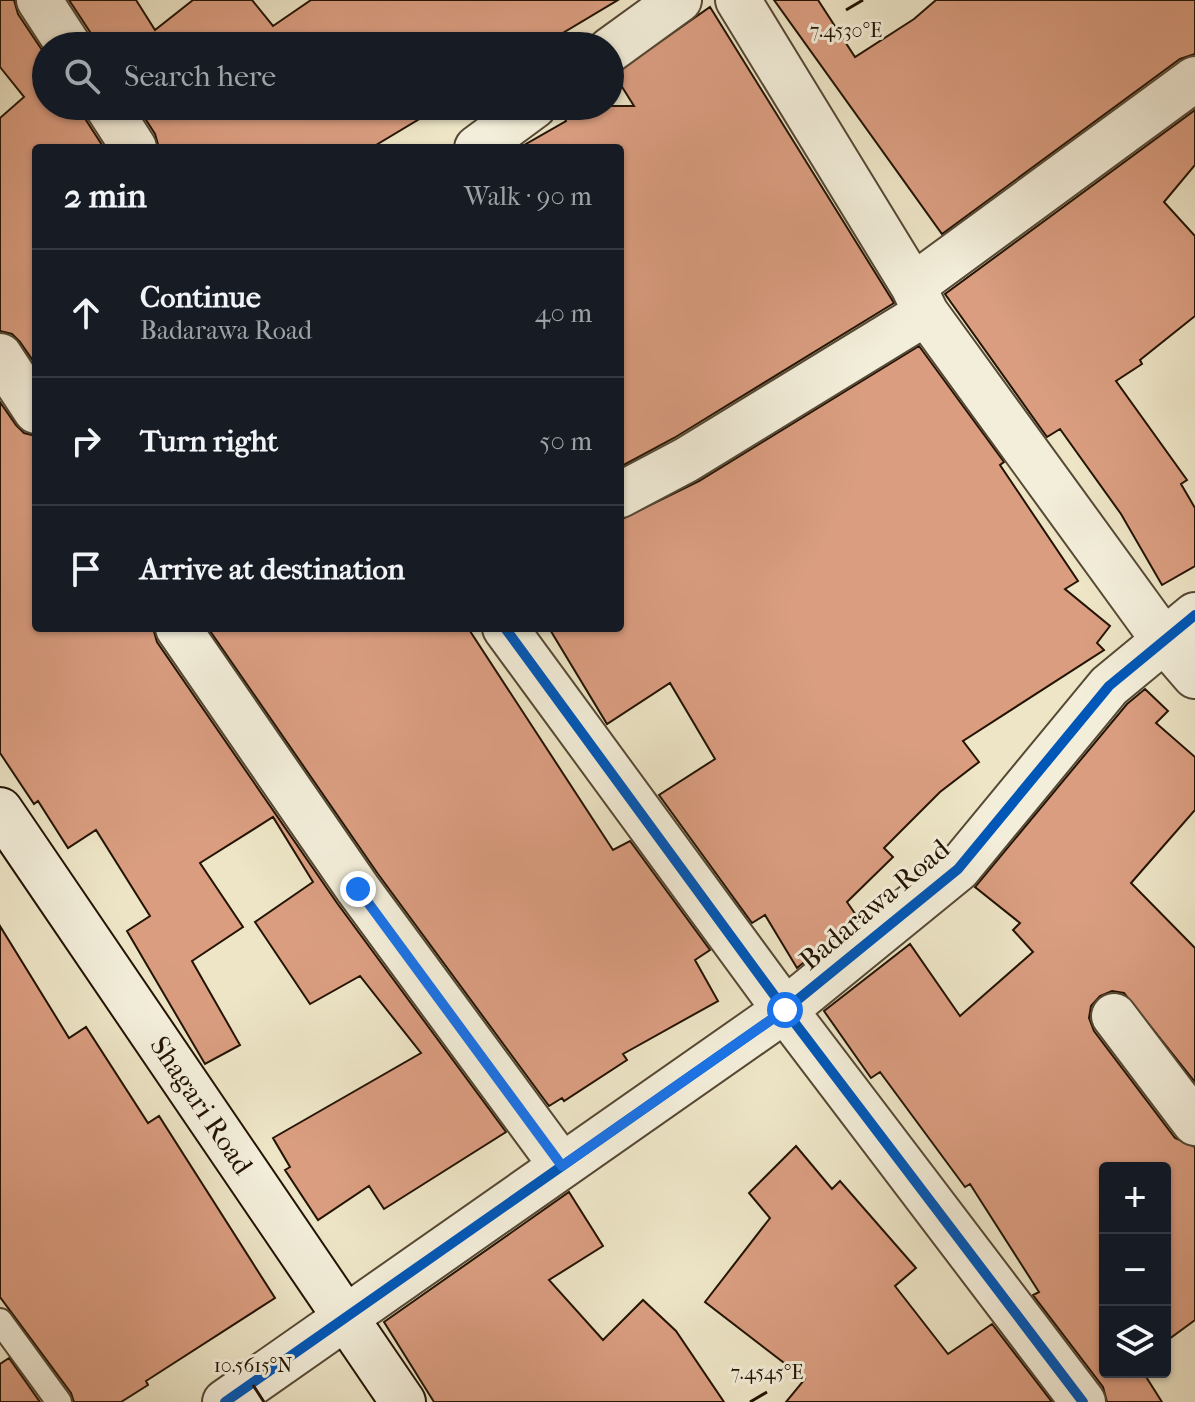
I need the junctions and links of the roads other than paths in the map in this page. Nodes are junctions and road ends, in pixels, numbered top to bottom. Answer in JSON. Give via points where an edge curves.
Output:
{"nodes":[{"id":1,"x":39,"y":0,"type":"edge"},
{"id":2,"x":679,"y":0,"type":"edge"},
{"id":3,"x":738,"y":0,"type":"edge"},
{"id":4,"x":60,"y":32,"type":"edge"},
{"id":5,"x":624,"y":40,"type":"edge"},
{"id":6,"x":1195,"y":79,"type":"edge"},
{"id":7,"x":116,"y":120,"type":"edge"},
{"id":8,"x":515,"y":120,"type":"edge"},
{"id":9,"x":131,"y":144,"type":"edge"},
{"id":10,"x":482,"y":144,"type":"edge"},
{"id":11,"x":920,"y":300,"type":"junction"},
{"id":12,"x":0,"y":356,"type":"edge"},
{"id":13,"x":32,"y":405,"type":"edge"},
{"id":14,"x":624,"y":493,"type":"edge"},
{"id":15,"x":1179,"y":627,"type":"edge"},
{"id":16,"x":181,"y":632,"type":"edge"},
{"id":17,"x":508,"y":632,"type":"edge"},
{"id":18,"x":1195,"y":676,"type":"edge"},
{"id":19,"x":0,"y":810,"type":"edge"},
{"id":20,"x":785,"y":1010,"type":"junction"},
{"id":21,"x":1114,"y":1016,"type":"dead end"},
{"id":22,"x":1195,"y":1123,"type":"edge"},
{"id":23,"x":562,"y":1166,"type":"junction"},
{"id":24,"x":347,"y":1317,"type":"junction"},
{"id":25,"x":0,"y":1321,"type":"edge"},
{"id":26,"x":59,"y":1402,"type":"edge"},
{"id":27,"x":225,"y":1402,"type":"edge"},
{"id":28,"x":403,"y":1402,"type":"edge"},
{"id":29,"x":1083,"y":1402,"type":"edge"}],
"edges":[{"from":1,"to":4,"type":"street"},
{"from":2,"to":5,"type":"street"},
{"from":3,"to":11,"type":"street"},
{"from":6,"to":11,"type":"street"},
{"from":7,"to":9,"type":"street"},
{"from":8,"to":10,"type":"street"},
{"from":11,"to":14,"type":"street","via":[[686,460]]},
{"from":11,"to":15,"type":"street"},
{"from":12,"to":13,"type":"street"},
{"from":15,"to":18,"type":"street"},
{"from":15,"to":20,"type":"street","name":"Badarawa Road","via":[[1109,686],[958,869]]},
{"from":16,"to":23,"type":"street","via":[[358,889]]},
{"from":17,"to":20,"type":"street"},
{"from":19,"to":24,"type":"street","name":"Shagari Road"},
{"from":20,"to":23,"type":"street","name":"Badarawa Road"},
{"from":20,"to":29,"type":"street"},
{"from":21,"to":22,"type":"street"},
{"from":23,"to":24,"type":"street","name":"Badarawa Road"},
{"from":24,"to":27,"type":"street","name":"Badarawa Road"},
{"from":24,"to":28,"type":"street","name":"Shagari Road"},
{"from":25,"to":26,"type":"lane"}]}
